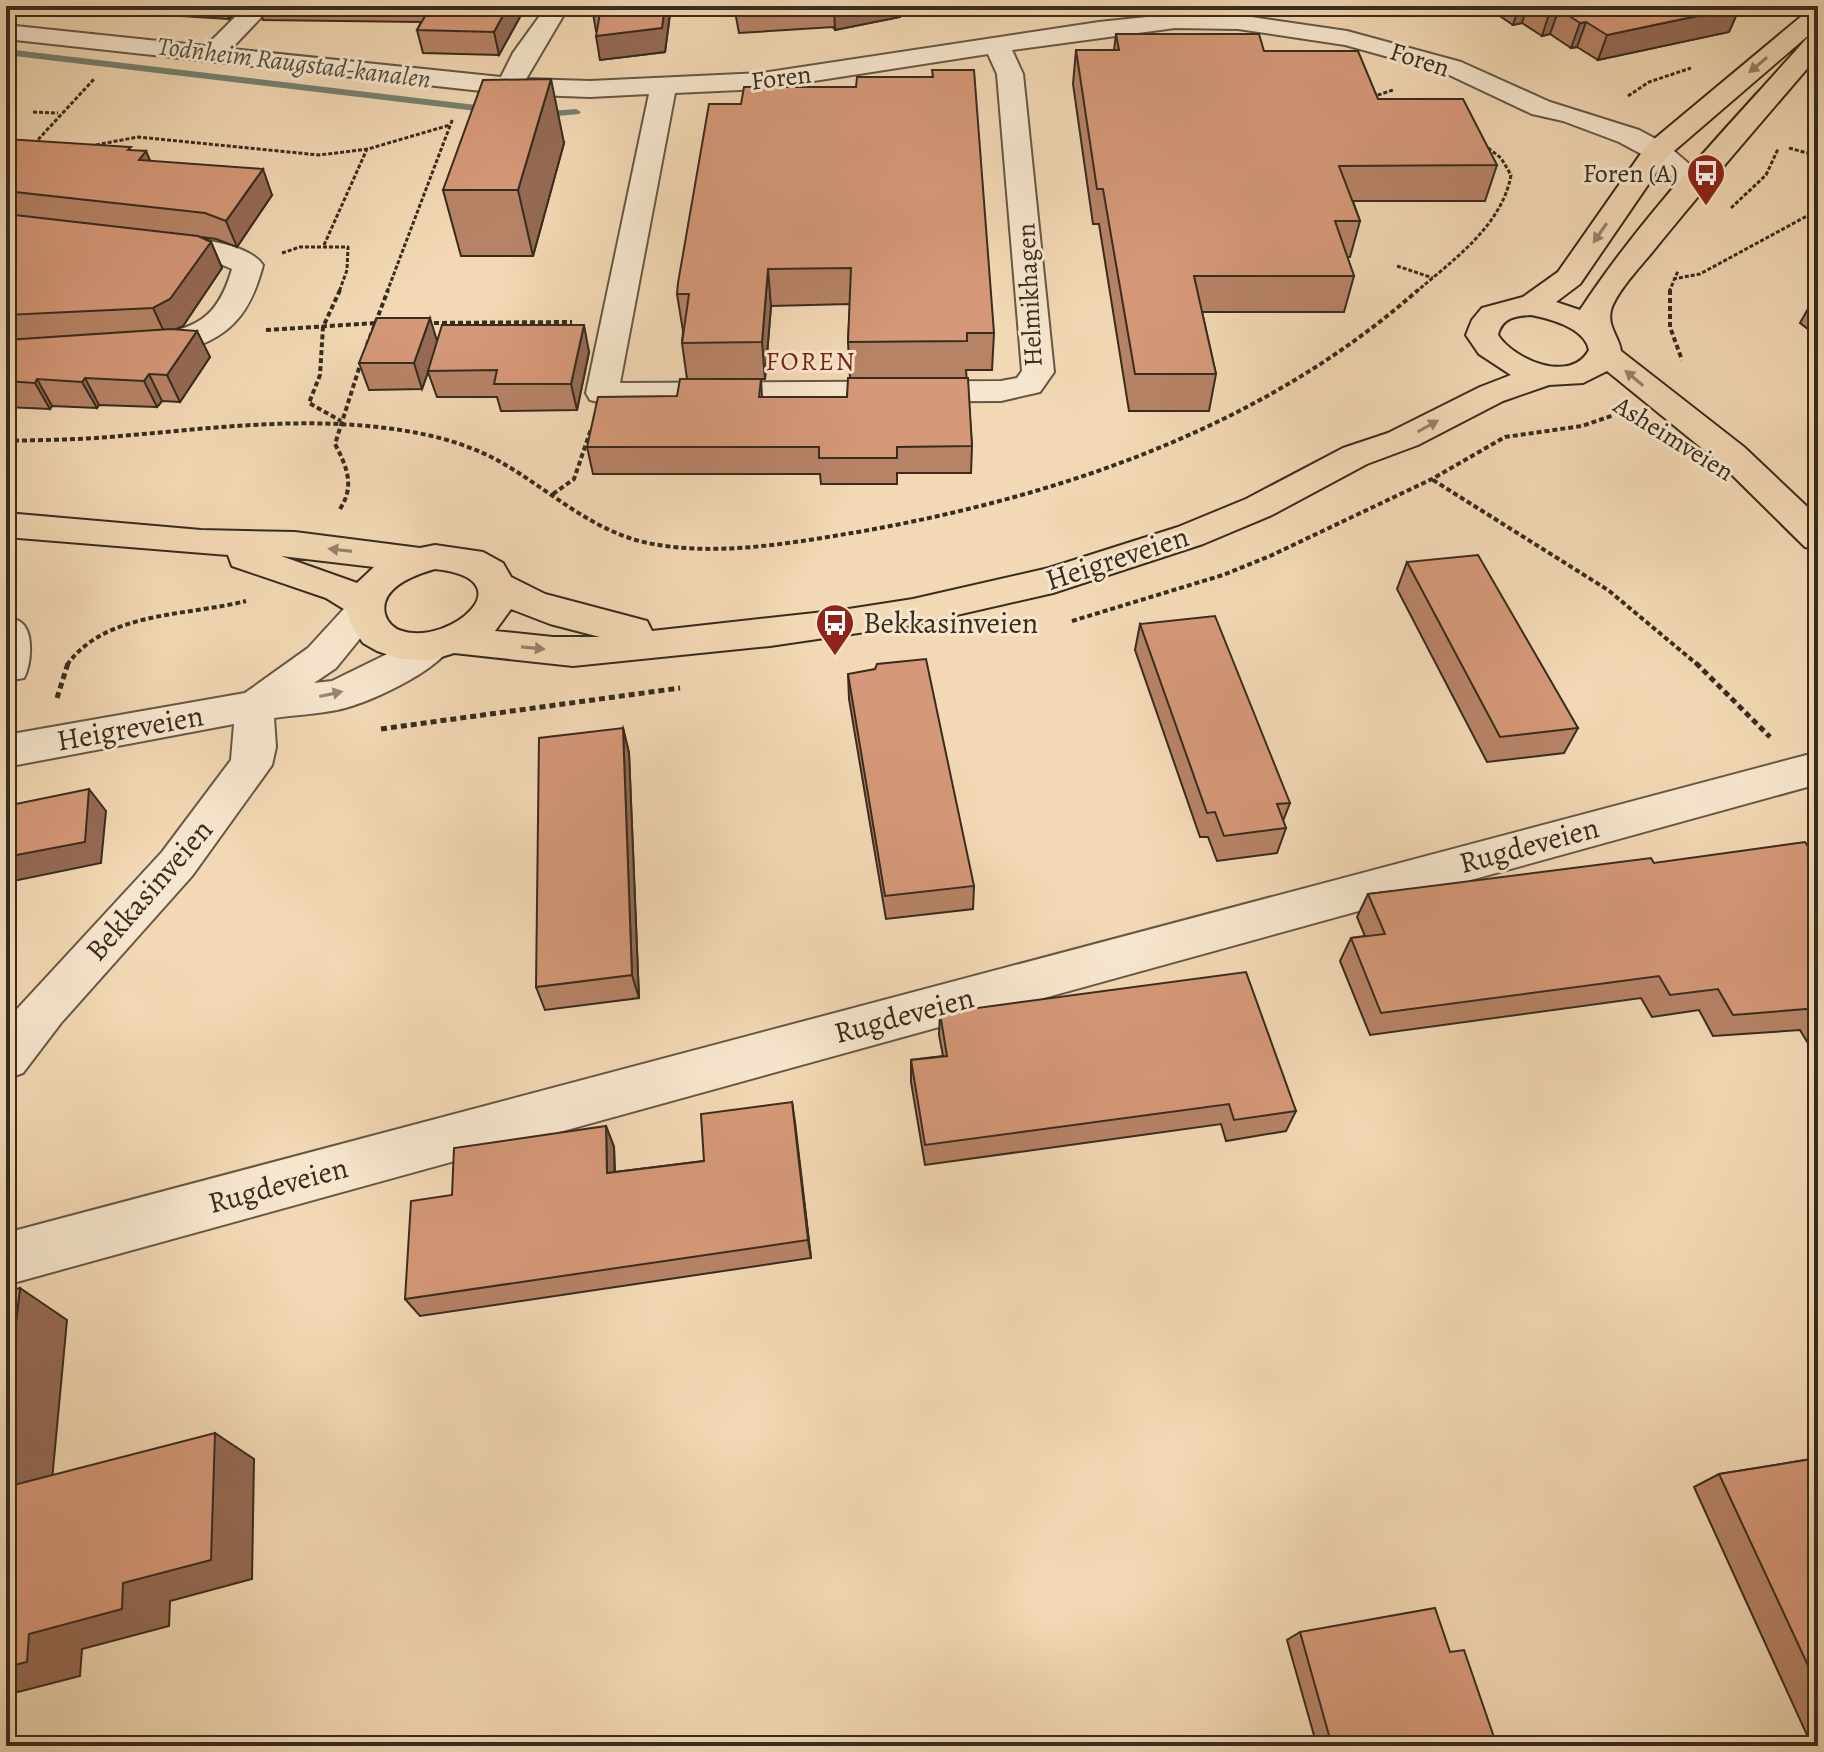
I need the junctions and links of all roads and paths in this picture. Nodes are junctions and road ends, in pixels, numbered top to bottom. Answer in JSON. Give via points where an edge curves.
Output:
{"nodes":[{"id":1,"x":260,"y":6,"type":"edge"},
{"id":2,"x":558,"y":8,"type":"dead end"},
{"id":3,"x":1242,"y":14,"type":"edge"},
{"id":4,"x":1818,"y":15,"type":"edge"},
{"id":5,"x":6,"y":32,"type":"edge"},
{"id":6,"x":1818,"y":41,"type":"edge"},
{"id":7,"x":997,"y":45,"type":"junction"},
{"id":8,"x":158,"y":50,"type":"junction"},
{"id":9,"x":211,"y":55,"type":"junction"},
{"id":10,"x":509,"y":86,"type":"junction"},
{"id":11,"x":663,"y":87,"type":"junction"},
{"id":12,"x":1394,"y":90,"type":"dead end"},
{"id":13,"x":1364,"y":99,"type":"edge"},
{"id":14,"x":33,"y":112,"type":"dead end"},
{"id":15,"x":59,"y":113,"type":"junction"},
{"id":16,"x":453,"y":118,"type":"dead end"},
{"id":17,"x":450,"y":125,"type":"junction"},
{"id":18,"x":1475,"y":139,"type":"edge"},
{"id":19,"x":1779,"y":139,"type":"dead end"},
{"id":20,"x":31,"y":147,"type":"edge"},
{"id":21,"x":80,"y":148,"type":"edge"},
{"id":22,"x":1789,"y":148,"type":"dead end"},
{"id":23,"x":368,"y":149,"type":"junction"},
{"id":24,"x":1818,"y":156,"type":"edge"},
{"id":25,"x":1650,"y":159,"type":"junction"},
{"id":26,"x":1695,"y":181,"type":"junction"},
{"id":27,"x":1818,"y":210,"type":"edge"},
{"id":28,"x":1724,"y":215,"type":"dead end"},
{"id":29,"x":126,"y":240,"type":"edge"},
{"id":30,"x":324,"y":245,"type":"junction"},
{"id":31,"x":248,"y":265,"type":"junction"},
{"id":32,"x":1397,"y":266,"type":"dead end"},
{"id":33,"x":1682,"y":266,"type":"dead end"},
{"id":34,"x":1433,"y":278,"type":"junction"},
{"id":35,"x":1673,"y":279,"type":"junction"},
{"id":36,"x":1531,"y":306,"type":"junction"},
{"id":37,"x":615,"y":322,"type":"junction"},
{"id":38,"x":374,"y":323,"type":"junction"},
{"id":39,"x":389,"y":323,"type":"edge"},
{"id":40,"x":419,"y":323,"type":"edge"},
{"id":41,"x":323,"y":327,"type":"junction"},
{"id":42,"x":209,"y":329,"type":"junction"},
{"id":43,"x":1599,"y":342,"type":"junction"},
{"id":44,"x":111,"y":350,"type":"edge"},
{"id":45,"x":1473,"y":361,"type":"junction"},
{"id":46,"x":1689,"y":371,"type":"dead end"},
{"id":47,"x":1559,"y":375,"type":"junction"},
{"id":48,"x":602,"y":393,"type":"junction"},
{"id":49,"x":342,"y":422,"type":"junction"},
{"id":50,"x":6,"y":441,"type":"edge"},
{"id":51,"x":1356,"y":456,"type":"junction"},
{"id":52,"x":1432,"y":479,"type":"dead end"},
{"id":53,"x":553,"y":494,"type":"junction"},
{"id":54,"x":1777,"y":502,"type":"junction"},
{"id":55,"x":339,"y":510,"type":"dead end"},
{"id":56,"x":6,"y":525,"type":"edge"},
{"id":57,"x":1818,"y":538,"type":"edge"},
{"id":58,"x":201,"y":542,"type":"junction"},
{"id":59,"x":417,"y":560,"type":"junction"},
{"id":60,"x":498,"y":586,"type":"junction"},
{"id":61,"x":256,"y":596,"type":"dead end"},
{"id":62,"x":366,"y":607,"type":"junction"},
{"id":63,"x":674,"y":640,"type":"junction"},
{"id":64,"x":444,"y":643,"type":"junction"},
{"id":65,"x":254,"y":706,"type":"junction"},
{"id":66,"x":56,"y":708,"type":"dead end"},
{"id":67,"x":6,"y":751,"type":"edge"},
{"id":68,"x":1810,"y":769,"type":"edge"},
{"id":69,"x":6,"y":1058,"type":"edge"},
{"id":70,"x":6,"y":1259,"type":"edge"}],
"edges":[{"from":1,"to":9,"type":"street"},
{"from":2,"to":10,"type":"street"},
{"from":3,"to":7,"type":"street","name":"Foren"},
{"from":3,"to":25,"type":"street","name":"Foren","via":[[1452,67],[1541,108],[1553,121]]},
{"from":4,"to":25,"type":"main road","one_way":true},
{"from":5,"to":8,"type":"street","name":"Foren"},
{"from":6,"to":26,"type":"main road"},
{"from":7,"to":11,"type":"street","name":"Foren","via":[[762,81]]},
{"from":7,"to":48,"type":"street","name":"Helmikhagen","via":[[1010,74],[1024,190],[1038,372],[1028,385],[1001,391]]},
{"from":8,"to":9,"type":"street","name":"Foren"},
{"from":8,"to":15,"type":"path","via":[[147,57],[119,58]]},
{"from":9,"to":10,"type":"street","name":"Foren"},
{"from":10,"to":11,"type":"street","name":"Foren"},
{"from":11,"to":37,"type":"street"},
{"from":12,"to":13,"type":"path"},
{"from":14,"to":15,"type":"path"},
{"from":15,"to":20,"type":"path"},
{"from":16,"to":17,"type":"path"},
{"from":17,"to":23,"type":"path"},
{"from":17,"to":38,"type":"path"},
{"from":18,"to":34,"type":"path","via":[[1511,175],[1506,201]]},
{"from":19,"to":28,"type":"path","via":[[1775,165]]},
{"from":21,"to":23,"type":"path","via":[[138,137],[319,155]]},
{"from":22,"to":24,"type":"path"},
{"from":23,"to":30,"type":"path"},
{"from":25,"to":26,"type":"street","name":"Foren"},
{"from":25,"to":36,"type":"main road","one_way":true,"via":[[1569,278]]},
{"from":26,"to":43,"type":"main road","via":[[1596,310]]},
{"from":27,"to":35,"type":"path","via":[[1700,274]]},
{"from":29,"to":31,"type":"street","via":[[216,251]]},
{"from":30,"to":31,"type":"path","via":[[300,247]]},
{"from":30,"to":41,"type":"path","via":[[348,247],[348,259]]},
{"from":31,"to":42,"type":"street","via":[[234,306]]},
{"from":32,"to":34,"type":"path"},
{"from":33,"to":35,"type":"path"},
{"from":34,"to":53,"type":"path","via":[[1318,369],[1239,416],[1140,457],[953,513],[850,533],[692,548],[624,537]]},
{"from":35,"to":46,"type":"path","via":[[1667,303],[1669,328]]},
{"from":36,"to":43,"type":"main road","name":"Asheimveien","via":[[1567,314]]},
{"from":36,"to":45,"type":"main road","via":[[1489,317]]},
{"from":37,"to":40,"type":"path"},
{"from":37,"to":48,"type":"street"},
{"from":38,"to":39,"type":"path"},
{"from":38,"to":41,"type":"path"},
{"from":38,"to":49,"type":"path"},
{"from":41,"to":42,"type":"path"},
{"from":41,"to":49,"type":"path","via":[[320,375],[309,403]]},
{"from":42,"to":44,"type":"street","via":[[172,346]]},
{"from":43,"to":47,"type":"main road","name":"Heigreveien","via":[[1598,363]]},
{"from":54,"to":43,"type":"main road","name":"Asheimveien","one_way":true,"via":[[1732,455]]},
{"from":45,"to":47,"type":"main road","name":"Asheimveien"},
{"from":45,"to":51,"type":"main road","name":"Heigreveien","via":[[1390,422]]},
{"from":51,"to":47,"type":"main road","name":"Heigreveien","one_way":true,"via":[[1405,439],[1512,383]]},
{"from":47,"to":54,"type":"main road","name":"Asheimveien","via":[[1609,397]]},
{"from":48,"to":53,"type":"path","via":[[574,479]]},
{"from":49,"to":50,"type":"path"},
{"from":49,"to":53,"type":"path","via":[[459,443]]},
{"from":49,"to":55,"type":"path","via":[[335,444],[351,477],[348,499]]},
{"from":51,"to":63,"type":"main road","name":"Heigreveien","via":[[1232,518],[1039,585],[884,619]]},
{"from":52,"to":68,"type":"path","via":[[1609,591],[1717,681]]},
{"from":54,"to":57,"type":"main road","name":"Asheimveien"},
{"from":56,"to":58,"type":"main road","name":"Heigreveien"},
{"from":59,"to":58,"type":"main road","name":"Heigreveien","one_way":true,"via":[[295,544]]},
{"from":58,"to":62,"type":"main road","name":"Heigreveien","via":[[339,589]]},
{"from":59,"to":60,"type":"main road","name":"Heigreveien","via":[[469,560],[483,566]]},
{"from":59,"to":62,"type":"main road","name":"Heigreveien","via":[[383,578]]},
{"from":60,"to":63,"type":"main road","name":"Heigreveien","via":[[564,618]]},
{"from":60,"to":64,"type":"main road","via":[[494,610],[472,632]]},
{"from":61,"to":66,"type":"path","via":[[229,607],[98,636],[69,661]]},
{"from":62,"to":64,"type":"main road","name":"Heigreveien","via":[[374,631],[384,639],[398,644]]},
{"from":62,"to":65,"type":"street","via":[[322,658]]},
{"from":64,"to":63,"type":"main road","name":"Heigreveien","one_way":true,"via":[[610,651]]},
{"from":65,"to":64,"type":"street","name":"Heigreveien","one_way":true,"via":[[338,695]]},
{"from":65,"to":67,"type":"street","name":"Heigreveien"},
{"from":65,"to":69,"type":"street","name":"Bekkasinveien","via":[[251,765],[177,864]]},
{"from":68,"to":70,"type":"street","name":"Rugdeveien"}]}
